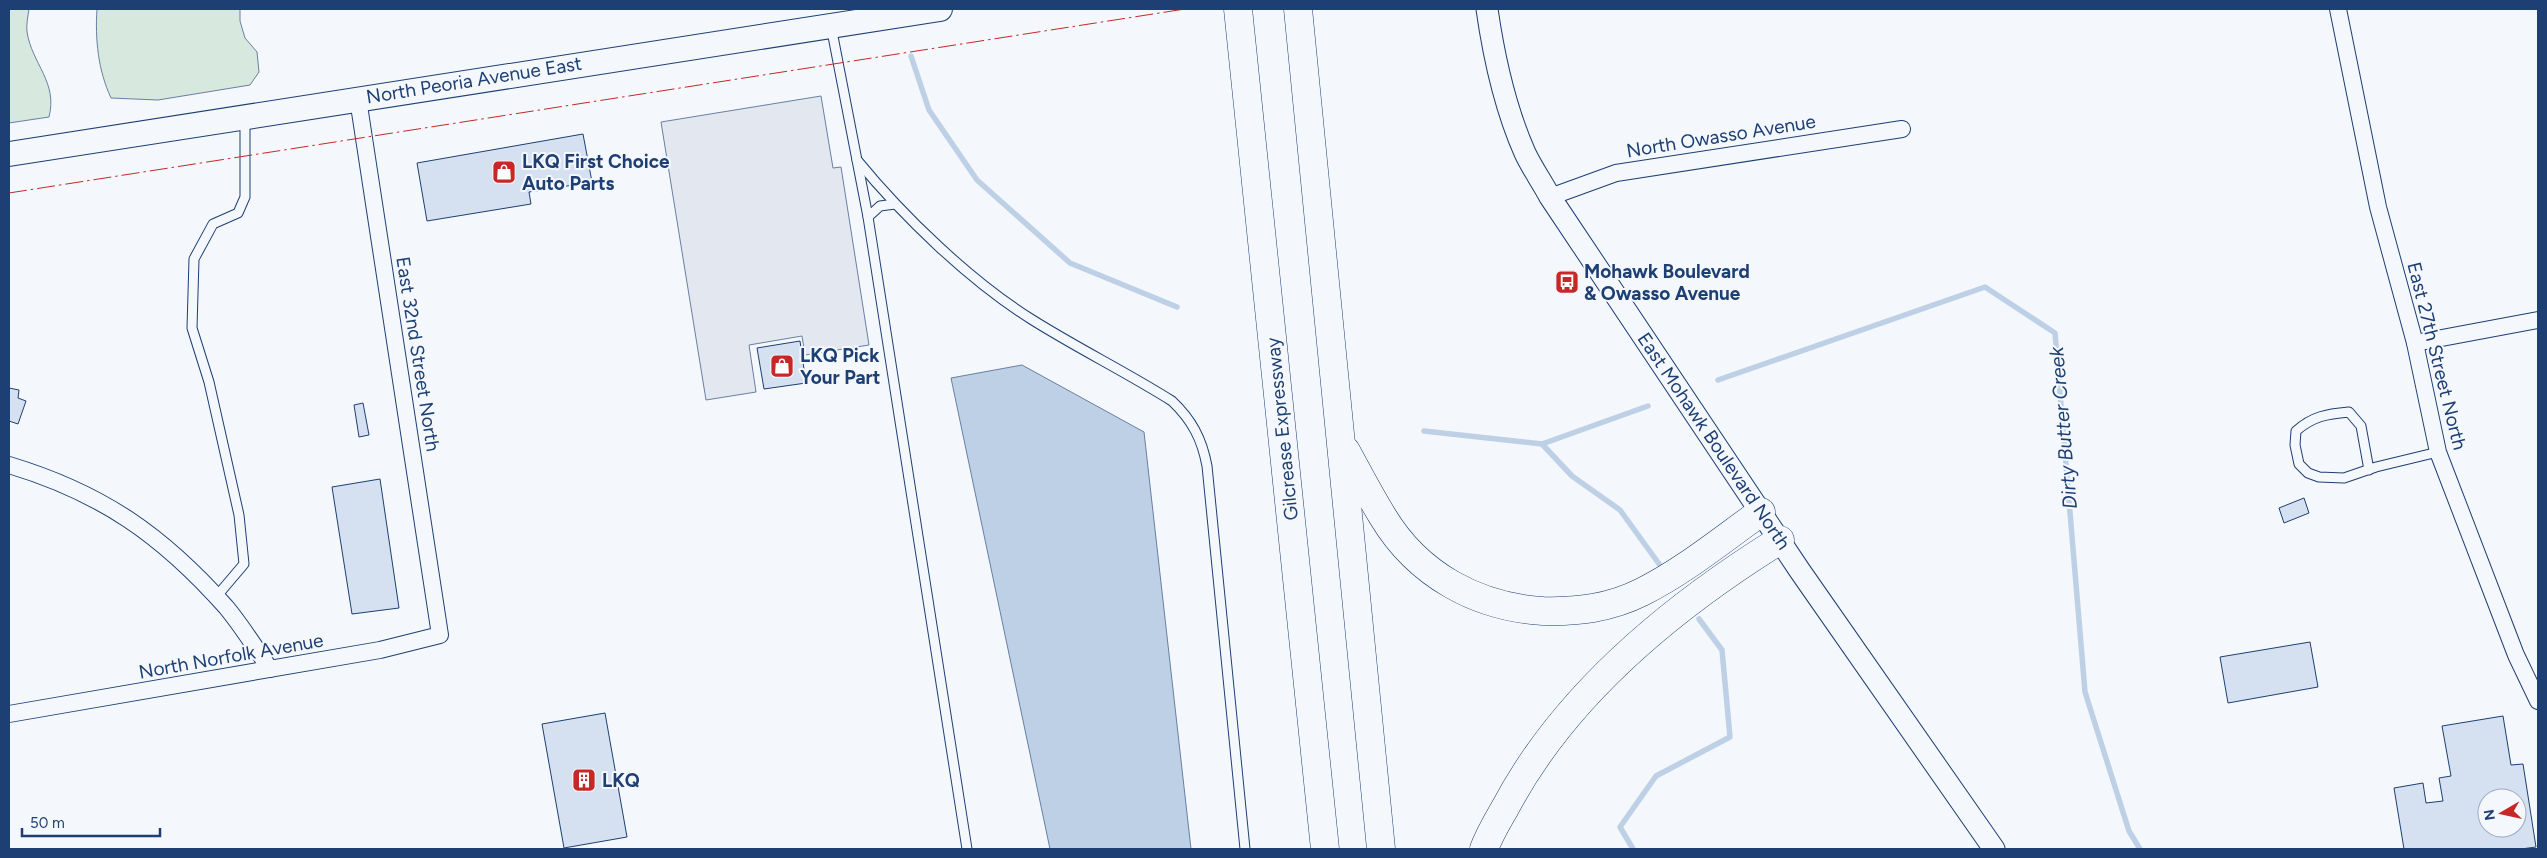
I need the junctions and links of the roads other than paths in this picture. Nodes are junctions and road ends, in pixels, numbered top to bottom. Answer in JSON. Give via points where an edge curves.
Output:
{"nodes":[{"id":1,"x":940,"y":9,"type":"edge"},
{"id":2,"x":1238,"y":9,"type":"edge"},
{"id":3,"x":1298,"y":9,"type":"edge"},
{"id":4,"x":1487,"y":9,"type":"edge"},
{"id":5,"x":2338,"y":9,"type":"edge"},
{"id":6,"x":838,"y":21,"type":"junction"},
{"id":7,"x":358,"y":99,"type":"junction"},
{"id":8,"x":245,"y":117,"type":"junction"},
{"id":9,"x":1902,"y":128,"type":"dead end"},
{"id":10,"x":9,"y":154,"type":"edge"},
{"id":11,"x":857,"y":160,"type":"junction"},
{"id":12,"x":1550,"y":197,"type":"junction"},
{"id":13,"x":895,"y":204,"type":"junction"},
{"id":14,"x":868,"y":217,"type":"junction"},
{"id":15,"x":2538,"y":320,"type":"edge"},
{"id":16,"x":2415,"y":343,"type":"junction"},
{"id":17,"x":1341,"y":440,"type":"junction"},
{"id":18,"x":2438,"y":452,"type":"junction"},
{"id":19,"x":9,"y":465,"type":"edge"},
{"id":20,"x":2369,"y":470,"type":"junction"},
{"id":21,"x":1761,"y":512,"type":"junction"},
{"id":22,"x":1780,"y":540,"type":"junction"},
{"id":23,"x":216,"y":597,"type":"junction"},
{"id":24,"x":438,"y":616,"type":"joint"},
{"id":25,"x":270,"y":669,"type":"junction"},
{"id":26,"x":2538,"y":701,"type":"edge"},
{"id":27,"x":9,"y":714,"type":"edge"},
{"id":28,"x":967,"y":849,"type":"edge"},
{"id":29,"x":1245,"y":849,"type":"edge"},
{"id":30,"x":1325,"y":849,"type":"edge"},
{"id":31,"x":1381,"y":849,"type":"edge"},
{"id":32,"x":1484,"y":849,"type":"edge"},
{"id":33,"x":1994,"y":849,"type":"edge"}],
"edges":[{"from":1,"to":6,"type":"main road","name":"North Peoria Avenue East"},
{"from":2,"to":30,"type":"highway","name":"Gilcrease Expressway"},
{"from":3,"to":17,"type":"highway"},
{"from":4,"to":12,"type":"street","name":"East Mohawk Boulevard North","via":[[1507,103],[1526,154]]},
{"from":5,"to":16,"type":"street","name":"East 27th Street North","via":[[2378,207]]},
{"from":6,"to":7,"type":"main road","name":"North Peoria Avenue East"},
{"from":6,"to":11,"type":"lane"},
{"from":7,"to":8,"type":"main road","name":"North Peoria Avenue East"},
{"from":7,"to":24,"type":"street","name":"East 32nd Street North"},
{"from":8,"to":10,"type":"main road","name":"North Peoria Avenue East"},
{"from":8,"to":23,"type":"lane","via":[[245,197],[238,213],[213,224],[194,259],[192,328],[210,382],[239,514],[244,564]]},
{"from":9,"to":12,"type":"street","name":"North Owasso Avenue","via":[[1616,173]]},
{"from":11,"to":13,"type":"lane"},
{"from":11,"to":14,"type":"lane"},
{"from":12,"to":21,"type":"street","name":"East Mohawk Boulevard North"},
{"from":13,"to":14,"type":"lane","via":[[880,206]]},
{"from":13,"to":29,"type":"lane","via":[[999,297],[1172,401],[1188,416],[1197,432],[1207,466]]},
{"from":14,"to":28,"type":"lane"},
{"from":15,"to":16,"type":"street"},
{"from":16,"to":18,"type":"street","name":"East 27th Street North"},
{"from":17,"to":21,"type":"highway","via":[[1384,519],[1429,570],[1484,601],[1516,609],[1581,611],[1611,605],[1642,592],[1685,566]]},
{"from":17,"to":31,"type":"highway"},
{"from":18,"to":20,"type":"lane"},
{"from":18,"to":26,"type":"street","name":"East 27th Street North","via":[[2516,655]]},
{"from":19,"to":23,"type":"street","via":[[51,478],[124,515],[173,552]]},
{"from":20,"to":20,"type":"lane","via":[[2344,478],[2308,473],[2299,464],[2296,431],[2310,419],[2348,412],[2361,426]]},
{"from":21,"to":22,"type":"street","name":"East Mohawk Boulevard North"},
{"from":22,"to":32,"type":"highway","via":[[1683,606],[1593,689],[1551,736],[1520,780]]},
{"from":22,"to":33,"type":"street","name":"East Mohawk Boulevard North"},
{"from":23,"to":25,"type":"street"},
{"from":24,"to":25,"type":"street","name":"North Norfolk Avenue","via":[[440,636]]},
{"from":25,"to":27,"type":"street","name":"North Norfolk Avenue"}]}
